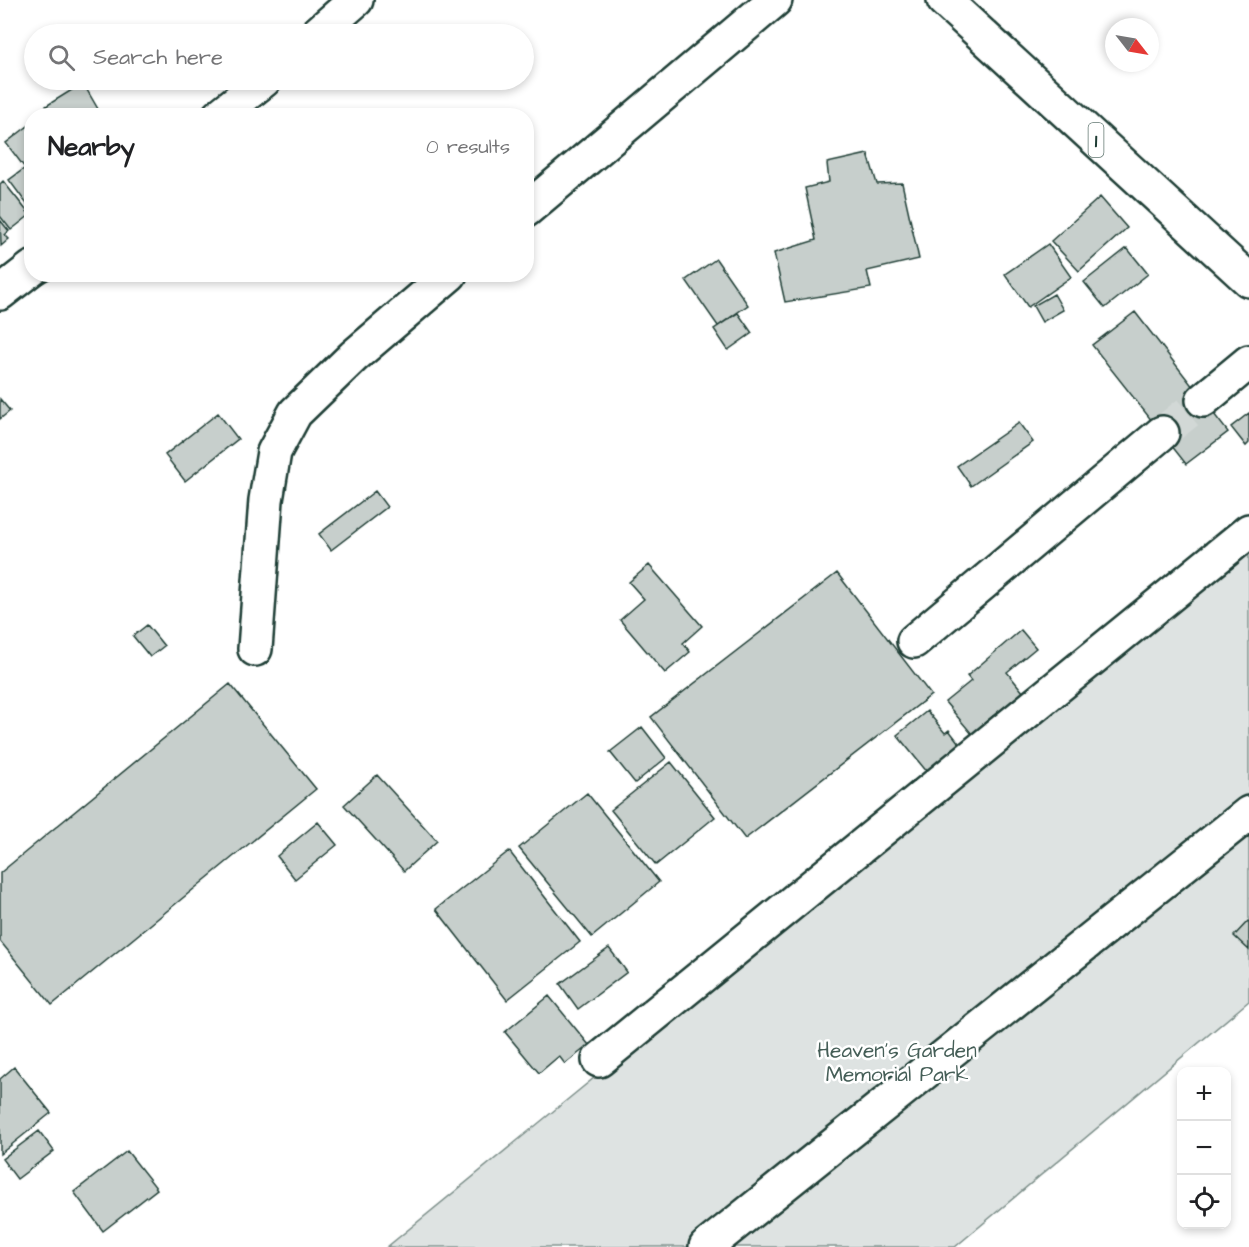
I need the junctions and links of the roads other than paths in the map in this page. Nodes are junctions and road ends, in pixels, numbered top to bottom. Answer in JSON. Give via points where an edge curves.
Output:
{"nodes":[{"id":1,"x":356,"y":0,"type":"edge"},
{"id":2,"x":775,"y":0,"type":"edge"},
{"id":3,"x":944,"y":0,"type":"edge"},
{"id":4,"x":328,"y":24,"type":"edge"},
{"id":5,"x":252,"y":90,"type":"edge"},
{"id":6,"x":229,"y":108,"type":"edge"},
{"id":7,"x":534,"y":203,"type":"edge"},
{"id":8,"x":24,"y":274,"type":"edge"},
{"id":9,"x":1249,"y":280,"type":"edge"},
{"id":10,"x":441,"y":282,"type":"edge"},
{"id":11,"x":0,"y":293,"type":"edge"},
{"id":12,"x":1249,"y":362,"type":"edge"},
{"id":13,"x":1203,"y":400,"type":"tunnel mouth"},
{"id":14,"x":1162,"y":433,"type":"tunnel mouth"},
{"id":15,"x":1249,"y":531,"type":"edge"},
{"id":16,"x":914,"y":641,"type":"dead end"},
{"id":17,"x":255,"y":649,"type":"dead end"},
{"id":18,"x":1249,"y":813,"type":"edge"},
{"id":19,"x":599,"y":1060,"type":"dead end"},
{"id":20,"x":706,"y":1247,"type":"edge"}],
"edges":[{"from":1,"to":4,"type":"main road"},
{"from":2,"to":7,"type":"main road"},
{"from":3,"to":9,"type":"main road","number":"1"},
{"from":5,"to":6,"type":"main road"},
{"from":8,"to":11,"type":"main road"},
{"from":10,"to":17,"type":"main road","via":[[295,413],[274,452],[266,500]]},
{"from":12,"to":13,"type":"main road"},
{"from":14,"to":16,"type":"main road"},
{"from":15,"to":19,"type":"main road"},
{"from":18,"to":20,"type":"main road"}]}
